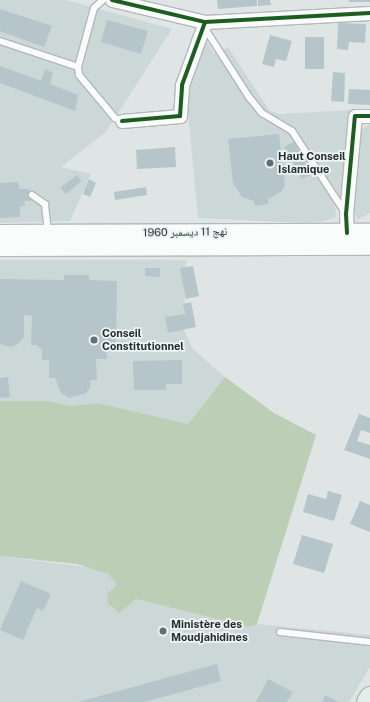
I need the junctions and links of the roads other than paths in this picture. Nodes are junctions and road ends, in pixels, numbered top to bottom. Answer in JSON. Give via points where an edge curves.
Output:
{"nodes":[{"id":1,"x":103,"y":0,"type":"edge"},
{"id":2,"x":112,"y":0,"type":"edge"},
{"id":3,"x":370,"y":13,"type":"edge"},
{"id":4,"x":205,"y":24,"type":"junction"},
{"id":5,"x":0,"y":41,"type":"edge"},
{"id":6,"x":78,"y":67,"type":"junction"},
{"id":7,"x":370,"y":116,"type":"edge"},
{"id":8,"x":122,"y":121,"type":"joint"},
{"id":9,"x":32,"y":195,"type":"dead end"},
{"id":10,"x":346,"y":214,"type":"junction"},
{"id":11,"x":347,"y":233,"type":"junction"},
{"id":12,"x":370,"y":233,"type":"edge"},
{"id":13,"x":0,"y":234,"type":"edge"},
{"id":14,"x":48,"y":234,"type":"junction"},
{"id":15,"x":370,"y":246,"type":"edge"},
{"id":16,"x":0,"y":247,"type":"edge"},
{"id":17,"x":280,"y":632,"type":"dead end"},
{"id":18,"x":370,"y":642,"type":"edge"},
{"id":19,"x":370,"y":697,"type":"edge"},
{"id":20,"x":367,"y":702,"type":"edge"}],
"edges":[{"from":1,"to":6,"type":"lane","via":[[94,8]]},
{"from":2,"to":4,"type":"street"},
{"from":3,"to":4,"type":"street"},
{"from":4,"to":8,"type":"street","via":[[182,85],[180,116]]},
{"from":4,"to":10,"type":"lane","via":[[249,97],[262,113],[292,132]]},
{"from":5,"to":6,"type":"lane"},
{"from":6,"to":8,"type":"lane","via":[[80,75],[115,118]]},
{"from":7,"to":10,"type":"street","via":[[355,116]]},
{"from":9,"to":14,"type":"lane","via":[[45,204]]},
{"from":10,"to":11,"type":"street"},
{"from":11,"to":12,"type":"main road","name":"نهج 11 ديسمبر 1960"},
{"from":11,"to":14,"type":"main road","name":"نهج 11 ديسمبر 1960"},
{"from":13,"to":14,"type":"main road","name":"نهج 11 ديسمبر 1960"},
{"from":15,"to":16,"type":"main road","name":"نهج 11 ديسمبر 1960"},
{"from":17,"to":18,"type":"lane"},
{"from":19,"to":20,"type":"main road"}]}
